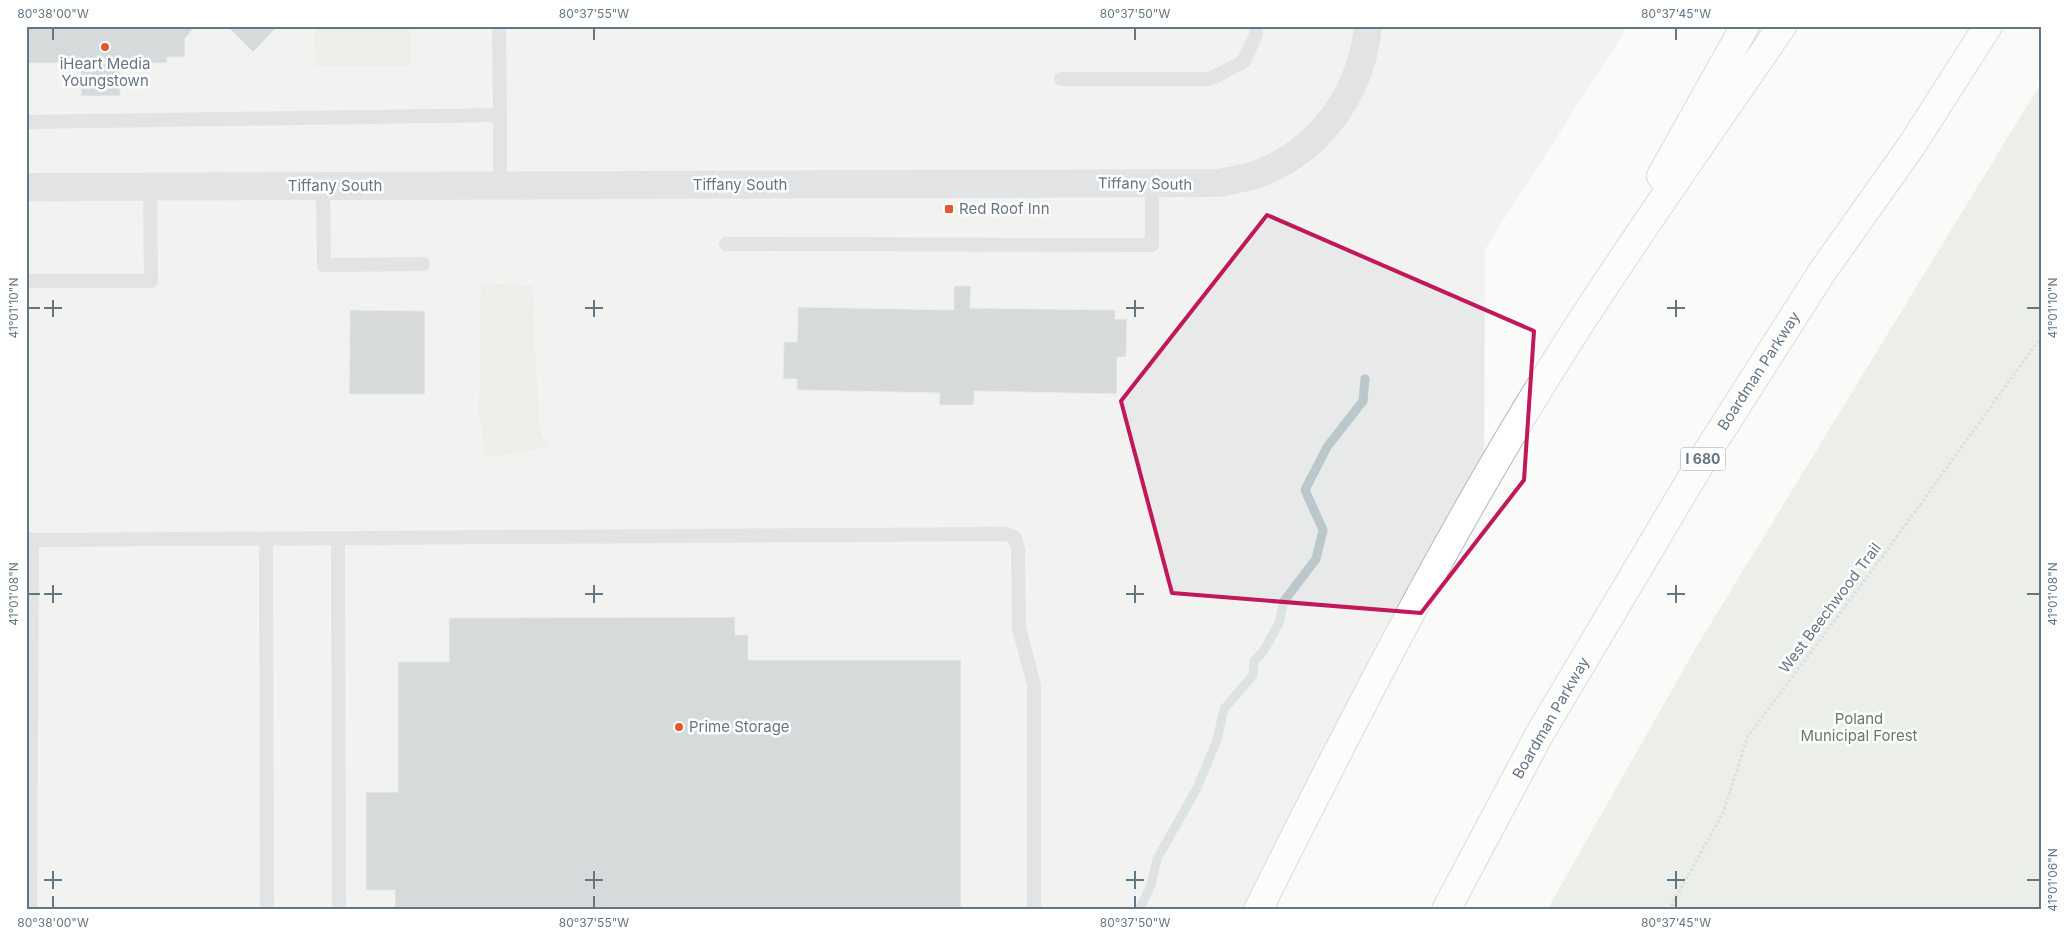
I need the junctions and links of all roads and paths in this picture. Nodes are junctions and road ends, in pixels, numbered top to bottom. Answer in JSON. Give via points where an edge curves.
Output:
{"nodes":[{"id":1,"x":499,"y":26,"type":"edge"},
{"id":2,"x":1256,"y":26,"type":"edge"},
{"id":3,"x":1368,"y":26,"type":"edge"},
{"id":4,"x":1745,"y":26,"type":"edge"},
{"id":5,"x":1782,"y":26,"type":"edge"},
{"id":6,"x":1988,"y":26,"type":"edge"},
{"id":7,"x":1061,"y":79,"type":"dead end"},
{"id":8,"x":500,"y":115,"type":"junction"},
{"id":9,"x":26,"y":122,"type":"edge"},
{"id":10,"x":1152,"y":183,"type":"junction"},
{"id":11,"x":323,"y":186,"type":"junction"},
{"id":12,"x":500,"y":186,"type":"junction"},
{"id":13,"x":26,"y":187,"type":"edge"},
{"id":14,"x":150,"y":187,"type":"junction"},
{"id":15,"x":726,"y":244,"type":"dead end"},
{"id":16,"x":422,"y":264,"type":"dead end"},
{"id":17,"x":26,"y":281,"type":"edge"},
{"id":18,"x":2041,"y":337,"type":"edge"},
{"id":19,"x":1570,"y":338,"type":"junction"},
{"id":20,"x":29,"y":539,"type":"edge"},
{"id":21,"x":266,"y":539,"type":"junction"},
{"id":22,"x":338,"y":539,"type":"junction"},
{"id":23,"x":30,"y":910,"type":"edge"},
{"id":24,"x":266,"y":910,"type":"edge"},
{"id":25,"x":339,"y":910,"type":"edge"},
{"id":26,"x":1034,"y":910,"type":"edge"},
{"id":27,"x":1258,"y":910,"type":"edge"},
{"id":28,"x":1446,"y":910,"type":"edge"},
{"id":29,"x":1669,"y":910,"type":"edge"}],
"edges":[{"from":1,"to":8,"type":"lane"},
{"from":2,"to":7,"type":"lane","via":[[1256,35],[1243,62],[1210,79]]},
{"from":3,"to":10,"type":"street","name":"Tiffany South","via":[[1359,72],[1342,106],[1316,137],[1289,158],[1262,172],[1218,183]]},
{"from":4,"to":19,"type":"highway"},
{"from":5,"to":19,"type":"highway"},
{"from":6,"to":28,"type":"highway","name":"Boardman Parkway","number":"I 680","via":[[1912,145],[1822,272],[1706,454],[1539,735]]},
{"from":8,"to":9,"type":"lane"},
{"from":8,"to":12,"type":"lane"},
{"from":10,"to":12,"type":"street","name":"Tiffany South"},
{"from":10,"to":15,"type":"lane","via":[[1152,245]]},
{"from":11,"to":12,"type":"street","name":"Tiffany South"},
{"from":11,"to":14,"type":"street","name":"Tiffany South"},
{"from":11,"to":16,"type":"lane","via":[[324,265]]},
{"from":13,"to":14,"type":"street","name":"Tiffany South"},
{"from":14,"to":17,"type":"lane","via":[[151,281]]},
{"from":18,"to":29,"type":"path","name":"West Beechwood Trail","via":[[1748,736],[1723,813]]},
{"from":19,"to":27,"type":"highway","via":[[1484,481],[1353,721]]},
{"from":20,"to":21,"type":"lane"},
{"from":20,"to":23,"type":"lane"},
{"from":21,"to":22,"type":"lane"},
{"from":21,"to":24,"type":"lane"},
{"from":22,"to":25,"type":"lane"},
{"from":22,"to":26,"type":"lane","via":[[996,534],[1014,538],[1018,549],[1019,628],[1034,685]]}]}
